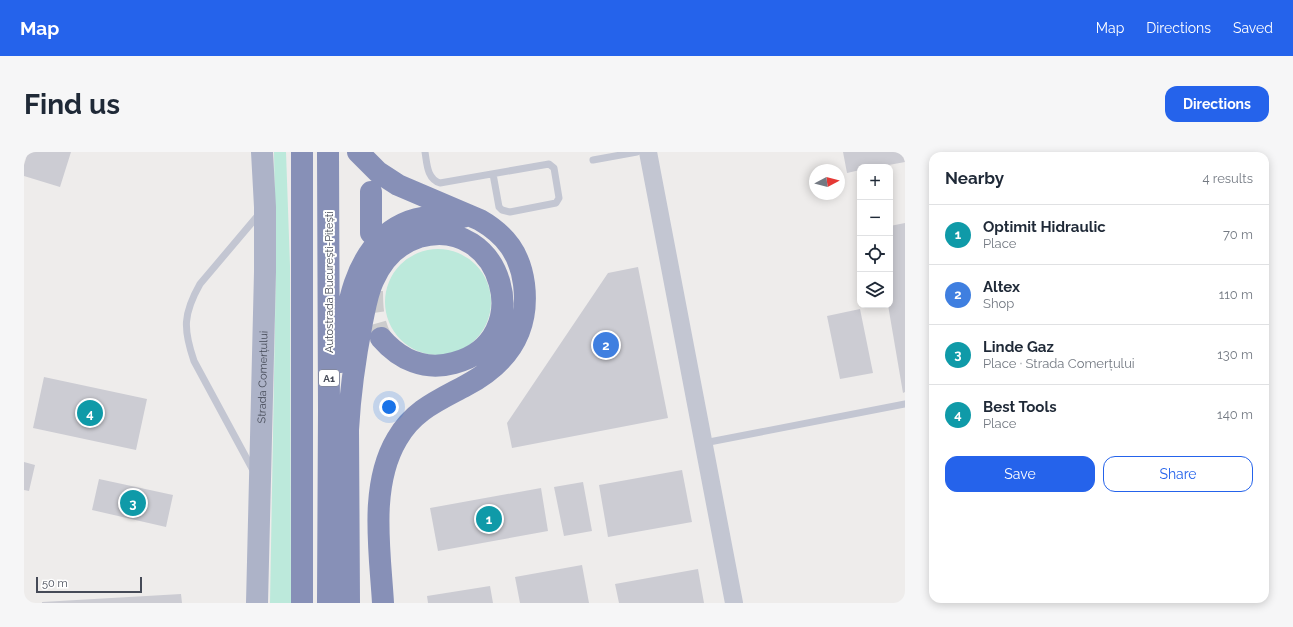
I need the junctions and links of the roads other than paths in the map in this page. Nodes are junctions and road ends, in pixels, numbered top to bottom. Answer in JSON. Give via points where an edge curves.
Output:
{"nodes":[{"id":1,"x":262,"y":152,"type":"edge"},
{"id":2,"x":302,"y":152,"type":"edge"},
{"id":3,"x":328,"y":152,"type":"edge"},
{"id":4,"x":358,"y":152,"type":"edge"},
{"id":5,"x":425,"y":152,"type":"edge"},
{"id":6,"x":637,"y":152,"type":"edge"},
{"id":7,"x":648,"y":152,"type":"edge"},
{"id":8,"x":593,"y":160,"type":"dead end"},
{"id":9,"x":493,"y":174,"type":"junction"},
{"id":10,"x":371,"y":192,"type":"dead end"},
{"id":11,"x":265,"y":207,"type":"junction"},
{"id":12,"x":480,"y":220,"type":"junction"},
{"id":13,"x":371,"y":233,"type":"dead end"},
{"id":14,"x":381,"y":338,"type":"tunnel mouth"},
{"id":15,"x":905,"y":404,"type":"edge"},
{"id":16,"x":703,"y":443,"type":"junction"},
{"id":17,"x":260,"y":486,"type":"junction"},
{"id":18,"x":257,"y":603,"type":"edge"},
{"id":19,"x":302,"y":603,"type":"edge"},
{"id":20,"x":328,"y":603,"type":"edge"},
{"id":21,"x":338,"y":603,"type":"edge"},
{"id":22,"x":349,"y":603,"type":"edge"},
{"id":23,"x":383,"y":603,"type":"edge"},
{"id":24,"x":734,"y":603,"type":"edge"}],
"edges":[{"from":1,"to":11,"type":"main road","name":"Strada Comerțului"},
{"from":2,"to":19,"type":"highway"},
{"from":3,"to":20,"type":"highway","name":"Autostrada București-Pitești","number":"A1"},
{"from":4,"to":12,"type":"highway","via":[[378,172],[398,185]]},
{"from":5,"to":9,"type":"lane","via":[[429,173],[437,182]]},
{"from":6,"to":8,"type":"lane"},
{"from":7,"to":16,"type":"street"},
{"from":9,"to":9,"type":"lane","via":[[549,164],[554,168],[559,198],[556,203],[506,211],[499,207]]},
{"from":10,"to":13,"type":"highway"},
{"from":11,"to":17,"type":"main road","name":"Strada Comerțului"},
{"from":11,"to":17,"type":"lane","via":[[200,284],[188,311],[186,324],[187,343],[194,361]]},
{"from":12,"to":21,"type":"highway","via":[[435,216],[403,224],[377,242],[357,275],[348,310],[340,368]]},
{"from":12,"to":23,"type":"highway","via":[[504,238],[518,262],[526,298],[524,318],[510,350],[497,365],[419,412],[406,426],[390,452],[381,482],[379,512]]},
{"from":14,"to":22,"type":"highway","via":[[396,352],[418,364],[445,365],[478,353],[494,334],[500,323],[502,311],[502,289],[489,259],[481,250],[463,239],[443,235],[422,236],[400,245],[391,253],[372,282],[354,368],[348,430]]},
{"from":15,"to":16,"type":"lane"},
{"from":16,"to":24,"type":"street"},
{"from":17,"to":18,"type":"main road","name":"Strada Comerțului"}]}
